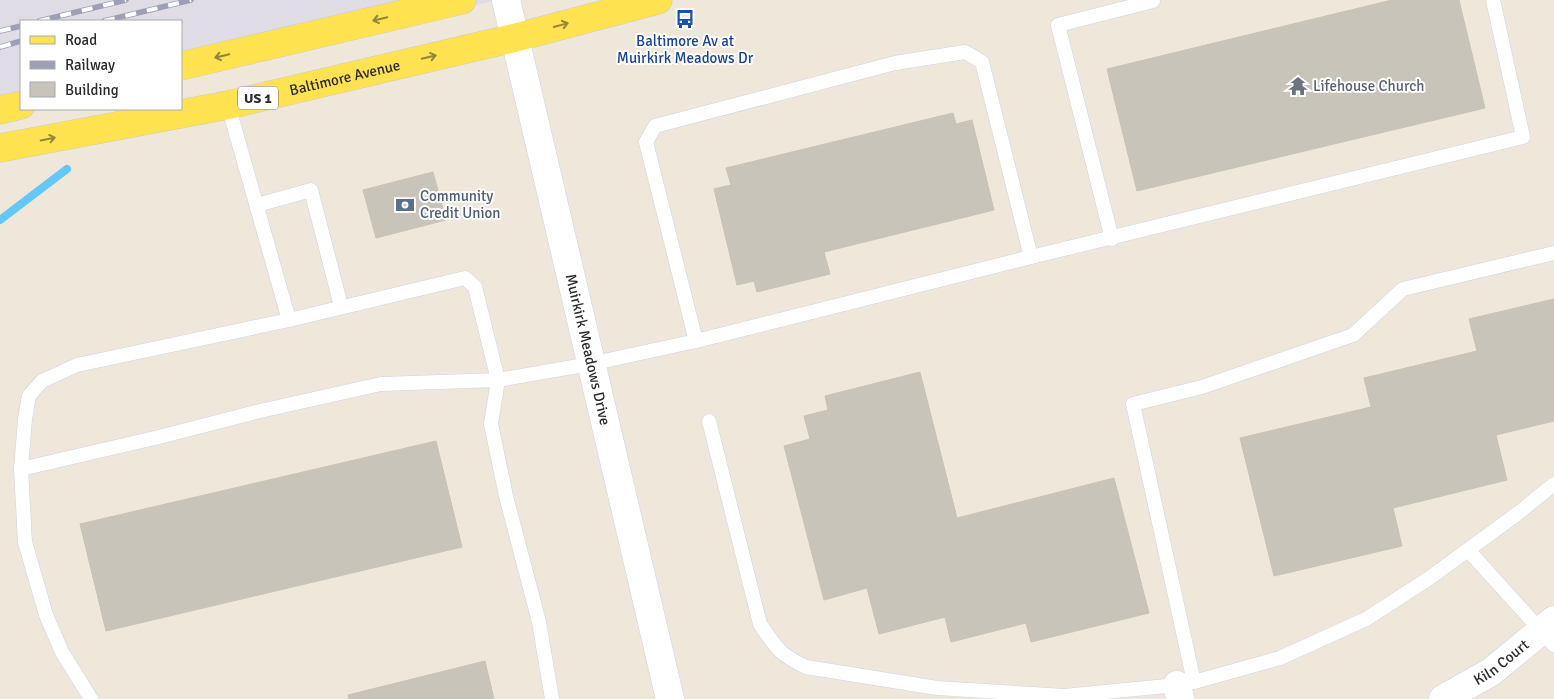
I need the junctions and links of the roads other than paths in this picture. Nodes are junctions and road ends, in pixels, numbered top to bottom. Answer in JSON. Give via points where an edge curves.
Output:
{"nodes":[{"id":1,"x":462,"y":0,"type":"edge"},
{"id":2,"x":506,"y":0,"type":"edge"},
{"id":3,"x":658,"y":0,"type":"edge"},
{"id":4,"x":1154,"y":0,"type":"edge"},
{"id":5,"x":1493,"y":0,"type":"edge"},
{"id":6,"x":514,"y":38,"type":"junction"},
{"id":7,"x":182,"y":66,"type":"edge"},
{"id":8,"x":20,"y":105,"type":"edge"},
{"id":9,"x":228,"y":105,"type":"junction"},
{"id":10,"x":0,"y":110,"type":"edge"},
{"id":11,"x":0,"y":148,"type":"edge"},
{"id":12,"x":257,"y":205,"type":"junction"},
{"id":13,"x":1112,"y":239,"type":"junction"},
{"id":14,"x":1554,"y":253,"type":"edge"},
{"id":15,"x":1031,"y":257,"type":"junction"},
{"id":16,"x":341,"y":306,"type":"junction"},
{"id":17,"x":289,"y":320,"type":"junction"},
{"id":18,"x":696,"y":341,"type":"junction"},
{"id":19,"x":590,"y":364,"type":"junction"},
{"id":20,"x":498,"y":380,"type":"junction"},
{"id":21,"x":709,"y":421,"type":"dead end"},
{"id":22,"x":21,"y":469,"type":"junction"},
{"id":23,"x":1554,"y":484,"type":"edge"},
{"id":24,"x":1468,"y":550,"type":"junction"},
{"id":25,"x":1550,"y":632,"type":"edge"},
{"id":26,"x":1184,"y":689,"type":"edge"},
{"id":27,"x":91,"y":699,"type":"edge"},
{"id":28,"x":552,"y":699,"type":"edge"},
{"id":29,"x":670,"y":699,"type":"edge"},
{"id":30,"x":1442,"y":699,"type":"edge"}],
"edges":[{"from":1,"to":7,"type":"main road","one_way":true},
{"from":2,"to":6,"type":"main road","name":"Muirkirk Meadows Drive"},
{"from":6,"to":3,"type":"main road","name":"Baltimore Avenue","number":"US 1","one_way":true},
{"from":4,"to":13,"type":"lane","via":[[1058,25]]},
{"from":5,"to":13,"type":"lane","via":[[1524,137]]},
{"from":9,"to":6,"type":"main road","name":"Baltimore Avenue","number":"US 1","one_way":true},
{"from":6,"to":19,"type":"main road","name":"Muirkirk Meadows Drive"},
{"from":8,"to":10,"type":"main road"},
{"from":11,"to":9,"type":"main road","name":"Baltimore Avenue","number":"US 1","one_way":true},
{"from":9,"to":12,"type":"lane"},
{"from":12,"to":16,"type":"lane","via":[[311,190]]},
{"from":12,"to":17,"type":"lane"},
{"from":13,"to":15,"type":"lane"},
{"from":14,"to":26,"type":"lane","via":[[1403,289],[1354,335],[1202,387],[1133,404]]},
{"from":15,"to":18,"type":"lane"},
{"from":15,"to":18,"type":"lane","via":[[982,62],[965,52],[894,63],[655,126],[646,142]]},
{"from":16,"to":17,"type":"lane"},
{"from":16,"to":20,"type":"lane","via":[[465,278],[476,287]]},
{"from":17,"to":22,"type":"lane","via":[[77,365],[42,381],[29,396]]},
{"from":18,"to":19,"type":"lane"},
{"from":19,"to":20,"type":"lane"},
{"from":19,"to":29,"type":"main road","name":"Muirkirk Meadows Drive"},
{"from":20,"to":22,"type":"lane","via":[[382,384]]},
{"from":20,"to":28,"type":"lane","via":[[491,424],[539,622]]},
{"from":21,"to":26,"type":"lane","via":[[760,624],[778,650],[789,659],[816,669],[937,688],[1001,693],[1064,696]]},
{"from":22,"to":27,"type":"lane","via":[[25,542],[46,615],[62,652]]},
{"from":23,"to":24,"type":"lane"},
{"from":24,"to":25,"type":"lane"},
{"from":24,"to":26,"type":"lane","via":[[1366,619],[1280,658]]},
{"from":25,"to":30,"type":"main road","name":"Kiln Court","via":[[1491,672]]}]}
